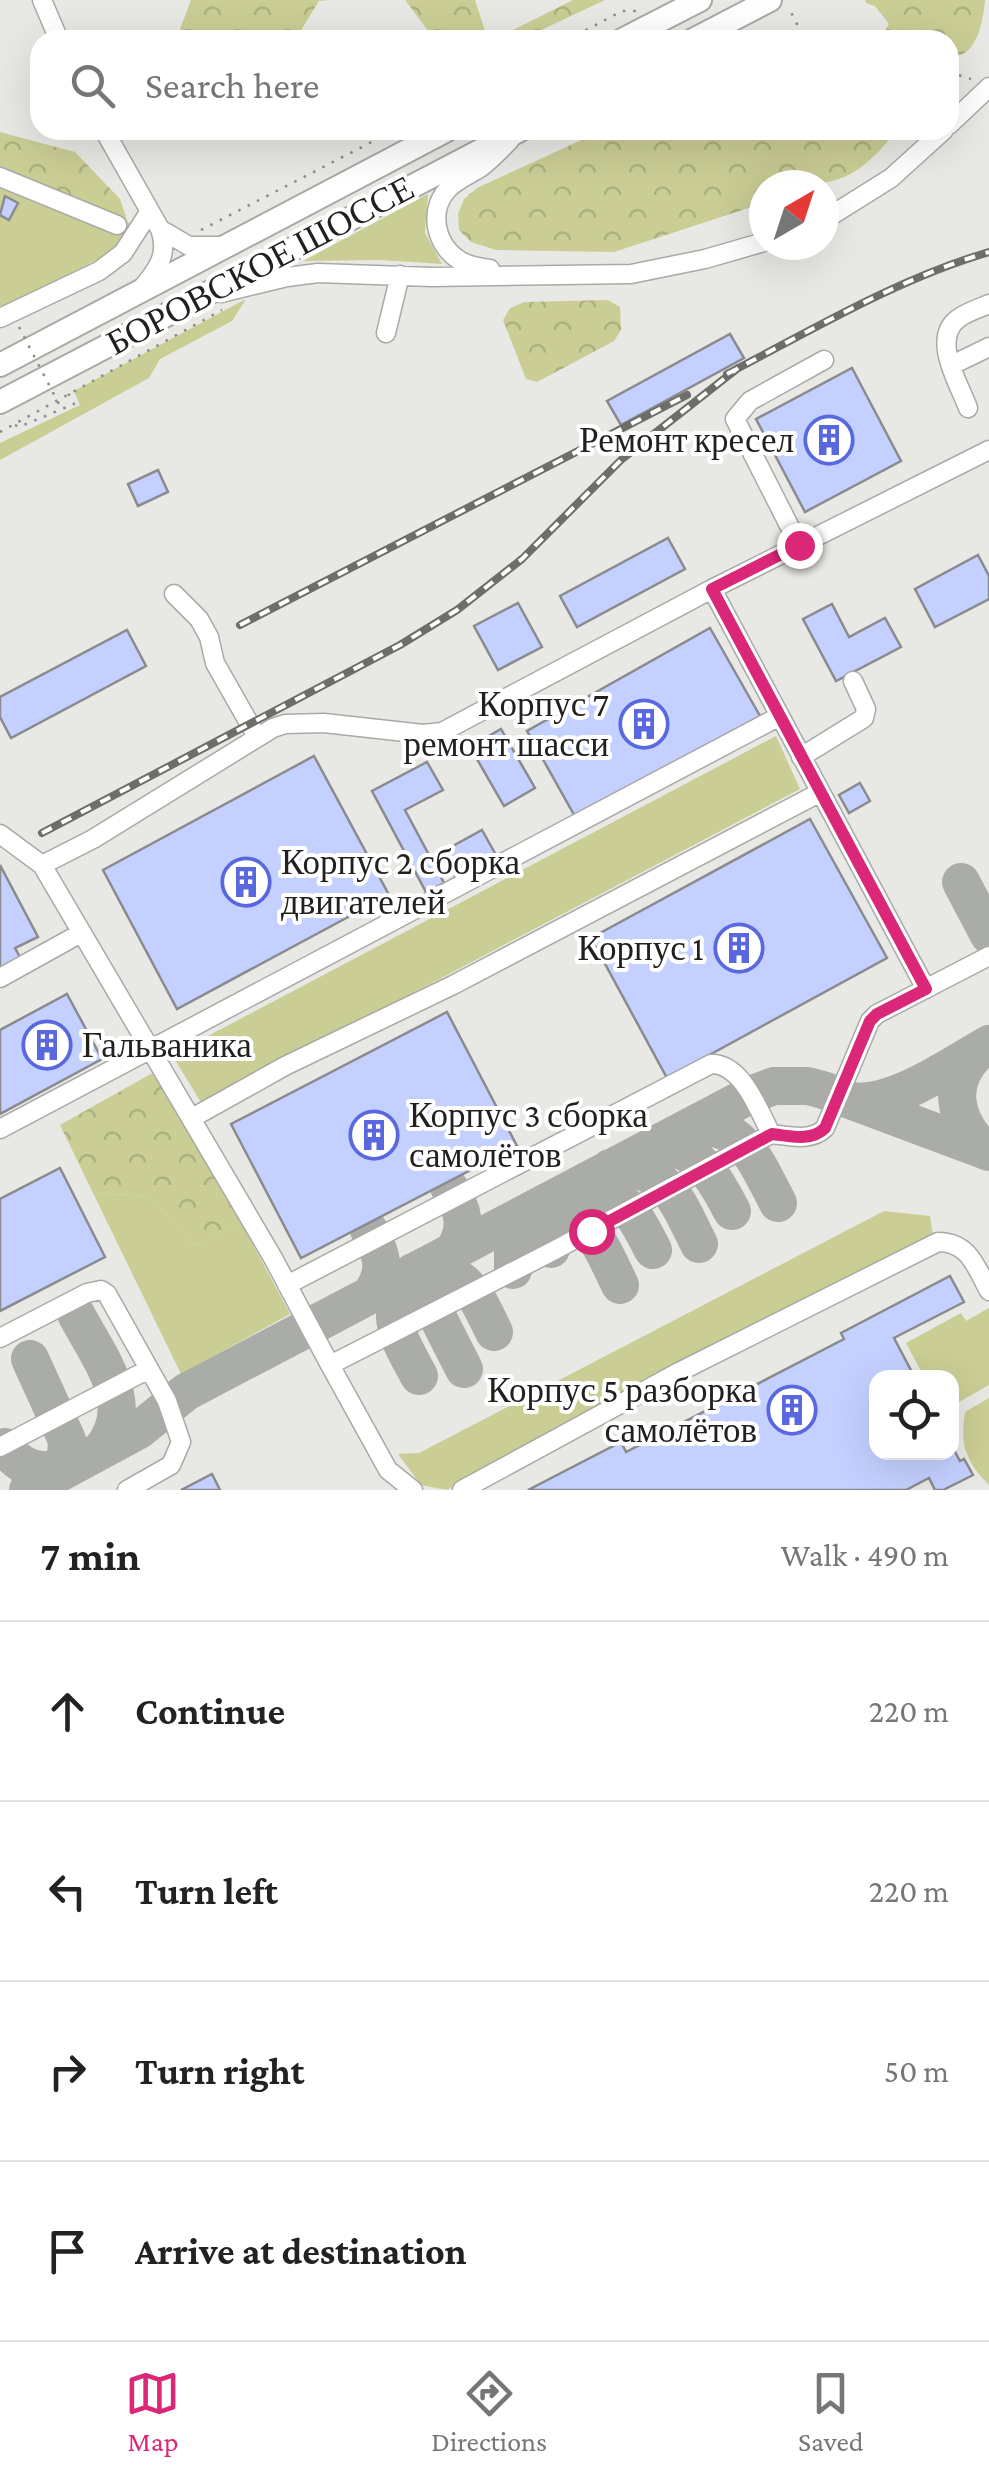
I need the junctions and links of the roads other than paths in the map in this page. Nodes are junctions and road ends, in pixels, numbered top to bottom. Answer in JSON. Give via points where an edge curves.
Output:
{"nodes":[{"id":1,"x":42,"y":0,"type":"edge"},
{"id":2,"x":700,"y":0,"type":"edge"},
{"id":3,"x":770,"y":0,"type":"edge"},
{"id":4,"x":54,"y":30,"type":"edge"},
{"id":5,"x":642,"y":30,"type":"edge"},
{"id":6,"x":712,"y":30,"type":"edge"},
{"id":7,"x":982,"y":84,"type":"edge"},
{"id":8,"x":959,"y":112,"type":"edge"},
{"id":9,"x":110,"y":140,"type":"edge"},
{"id":10,"x":428,"y":140,"type":"edge"},
{"id":11,"x":501,"y":140,"type":"edge"},
{"id":12,"x":509,"y":140,"type":"edge"},
{"id":13,"x":933,"y":140,"type":"edge"},
{"id":14,"x":0,"y":178,"type":"edge"},
{"id":15,"x":150,"y":211,"type":"junction"},
{"id":16,"x":839,"y":211,"type":"edge"},
{"id":17,"x":117,"y":225,"type":"dead end"},
{"id":18,"x":160,"y":229,"type":"junction"},
{"id":19,"x":224,"y":246,"type":"junction"},
{"id":20,"x":749,"y":246,"type":"edge"},
{"id":21,"x":400,"y":276,"type":"junction"},
{"id":22,"x":535,"y":276,"type":"junction"},
{"id":23,"x":142,"y":289,"type":"junction"},
{"id":24,"x":188,"y":302,"type":"junction"},
{"id":25,"x":989,"y":304,"type":"edge"},
{"id":26,"x":0,"y":318,"type":"edge"},
{"id":27,"x":386,"y":334,"type":"dead end"},
{"id":28,"x":989,"y":347,"type":"edge"},
{"id":29,"x":824,"y":360,"type":"dead end"},
{"id":30,"x":952,"y":365,"type":"junction"},
{"id":31,"x":0,"y":366,"type":"edge"},
{"id":32,"x":0,"y":402,"type":"edge"},
{"id":33,"x":968,"y":408,"type":"dead end"},
{"id":34,"x":989,"y":450,"type":"edge"},
{"id":35,"x":799,"y":545,"type":"junction"},
{"id":36,"x":712,"y":589,"type":"junction"},
{"id":37,"x":174,"y":594,"type":"dead end"},
{"id":38,"x":853,"y":681,"type":"dead end"},
{"id":39,"x":780,"y":716,"type":"junction"},
{"id":40,"x":257,"y":737,"type":"junction"},
{"id":41,"x":801,"y":757,"type":"junction"},
{"id":42,"x":820,"y":793,"type":"junction"},
{"id":43,"x":0,"y":834,"type":"edge"},
{"id":44,"x":42,"y":865,"type":"junction"},
{"id":45,"x":80,"y":933,"type":"junction"},
{"id":46,"x":989,"y":956,"type":"edge"},
{"id":47,"x":0,"y":978,"type":"edge"},
{"id":48,"x":926,"y":989,"type":"junction"},
{"id":49,"x":150,"y":1049,"type":"junction"},
{"id":50,"x":192,"y":1118,"type":"junction"},
{"id":51,"x":0,"y":1129,"type":"edge"},
{"id":52,"x":772,"y":1134,"type":"junction"},
{"id":53,"x":287,"y":1284,"type":"junction"},
{"id":54,"x":989,"y":1291,"type":"edge"},
{"id":55,"x":0,"y":1338,"type":"edge"},
{"id":56,"x":330,"y":1365,"type":"junction"},
{"id":57,"x":149,"y":1369,"type":"junction"},
{"id":58,"x":0,"y":1447,"type":"edge"},
{"id":59,"x":470,"y":1488,"type":"edge"},
{"id":60,"x":127,"y":1490,"type":"edge"},
{"id":61,"x":413,"y":1490,"type":"edge"}],
"edges":[{"from":1,"to":4,"type":"street"},
{"from":2,"to":5,"type":"main road"},
{"from":3,"to":6,"type":"main road"},
{"from":7,"to":8,"type":"street"},
{"from":9,"to":15,"type":"street"},
{"from":10,"to":19,"type":"main road","name":"БОРОВСКОЕ ШОССЕ"},
{"from":11,"to":24,"type":"main road","name":"БОРОВСКОЕ ШОССЕ"},
{"from":12,"to":22,"type":"street","via":[[448,189],[436,219],[445,247],[466,264]]},
{"from":13,"to":16,"type":"street","via":[[891,178]]},
{"from":14,"to":17,"type":"street"},
{"from":15,"to":18,"type":"street"},
{"from":15,"to":26,"type":"street","via":[[124,252],[100,271]]},
{"from":18,"to":19,"type":"street","via":[[189,246]]},
{"from":18,"to":23,"type":"street","via":[[165,254]]},
{"from":19,"to":23,"type":"main road","name":"БОРОВСКОЕ ШОССЕ"},
{"from":20,"to":22,"type":"street","via":[[653,271]]},
{"from":21,"to":22,"type":"street"},
{"from":21,"to":24,"type":"street","via":[[294,276]]},
{"from":21,"to":27,"type":"street"},
{"from":23,"to":31,"type":"main road","name":"БОРОВСКОЕ ШОССЕ"},
{"from":24,"to":32,"type":"main road","name":"БОРОВСКОЕ ШОССЕ"},
{"from":25,"to":30,"type":"street","via":[[951,326],[945,336]]},
{"from":28,"to":30,"type":"street"},
{"from":29,"to":35,"type":"street","via":[[750,400],[735,418]]},
{"from":30,"to":33,"type":"street"},
{"from":34,"to":35,"type":"street"},
{"from":35,"to":36,"type":"street"},
{"from":36,"to":39,"type":"street"},
{"from":36,"to":40,"type":"street","via":[[442,732],[306,722]]},
{"from":37,"to":40,"type":"street","via":[[199,619],[215,664]]},
{"from":38,"to":41,"type":"street","via":[[864,718]]},
{"from":39,"to":41,"type":"street"},
{"from":39,"to":49,"type":"street"},
{"from":40,"to":44,"type":"street"},
{"from":41,"to":42,"type":"street"},
{"from":42,"to":48,"type":"street"},
{"from":42,"to":50,"type":"street"},
{"from":43,"to":44,"type":"street"},
{"from":44,"to":45,"type":"street"},
{"from":45,"to":47,"type":"street"},
{"from":45,"to":49,"type":"street"},
{"from":46,"to":48,"type":"street"},
{"from":48,"to":52,"type":"street","via":[[870,1021],[819,1134]]},
{"from":49,"to":50,"type":"street"},
{"from":49,"to":51,"type":"street"},
{"from":50,"to":53,"type":"street"},
{"from":52,"to":53,"type":"street","via":[[734,1073],[710,1064]]},
{"from":52,"to":56,"type":"street"},
{"from":53,"to":56,"type":"street"},
{"from":54,"to":59,"type":"street","via":[[966,1250],[938,1242],[679,1372]]},
{"from":55,"to":57,"type":"street","via":[[101,1290]]},
{"from":56,"to":61,"type":"street","via":[[388,1470]]},
{"from":57,"to":58,"type":"street"},
{"from":57,"to":60,"type":"street","via":[[181,1448],[171,1465]]}]}
